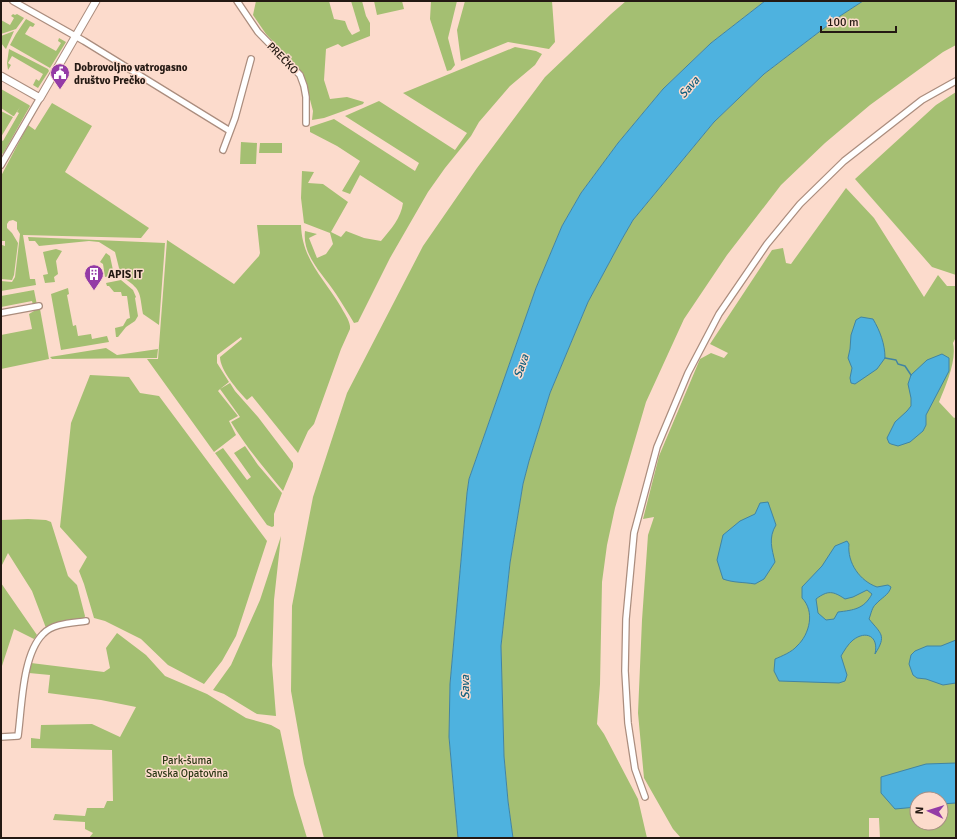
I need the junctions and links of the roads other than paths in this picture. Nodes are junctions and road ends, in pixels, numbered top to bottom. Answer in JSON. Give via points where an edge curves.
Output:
{"nodes":[{"id":1,"x":13,"y":1,"type":"edge"},
{"id":2,"x":96,"y":1,"type":"edge"},
{"id":3,"x":237,"y":1,"type":"edge"},
{"id":4,"x":76,"y":37,"type":"junction"},
{"id":5,"x":251,"y":59,"type":"dead end"},
{"id":6,"x":1,"y":76,"type":"edge"},
{"id":7,"x":956,"y":81,"type":"edge"},
{"id":8,"x":40,"y":98,"type":"junction"},
{"id":9,"x":306,"y":123,"type":"dead end"},
{"id":10,"x":230,"y":131,"type":"junction"},
{"id":11,"x":224,"y":150,"type":"dead end"},
{"id":12,"x":1,"y":165,"type":"edge"},
{"id":13,"x":39,"y":306,"type":"dead end"},
{"id":14,"x":1,"y":313,"type":"edge"},
{"id":15,"x":86,"y":621,"type":"dead end"},
{"id":16,"x":1,"y":737,"type":"edge"},
{"id":17,"x":645,"y":797,"type":"dead end"}],
"edges":[{"from":1,"to":4,"type":"street"},
{"from":2,"to":4,"type":"street"},
{"from":3,"to":9,"type":"street","name":"PREČKO","via":[[258,32],[300,75],[306,97]]},
{"from":4,"to":8,"type":"street"},
{"from":4,"to":10,"type":"street"},
{"from":5,"to":10,"type":"street"},
{"from":6,"to":8,"type":"street"},
{"from":7,"to":17,"type":"street","via":[[922,100],[844,162],[800,204],[766,244],[719,314],[688,373],[656,447],[634,532],[626,619],[625,671],[629,730],[635,769]]},
{"from":8,"to":12,"type":"street"},
{"from":10,"to":11,"type":"street"},
{"from":13,"to":14,"type":"street"},
{"from":15,"to":16,"type":"street","via":[[56,626],[43,633],[28,662],[18,736]]}]}
